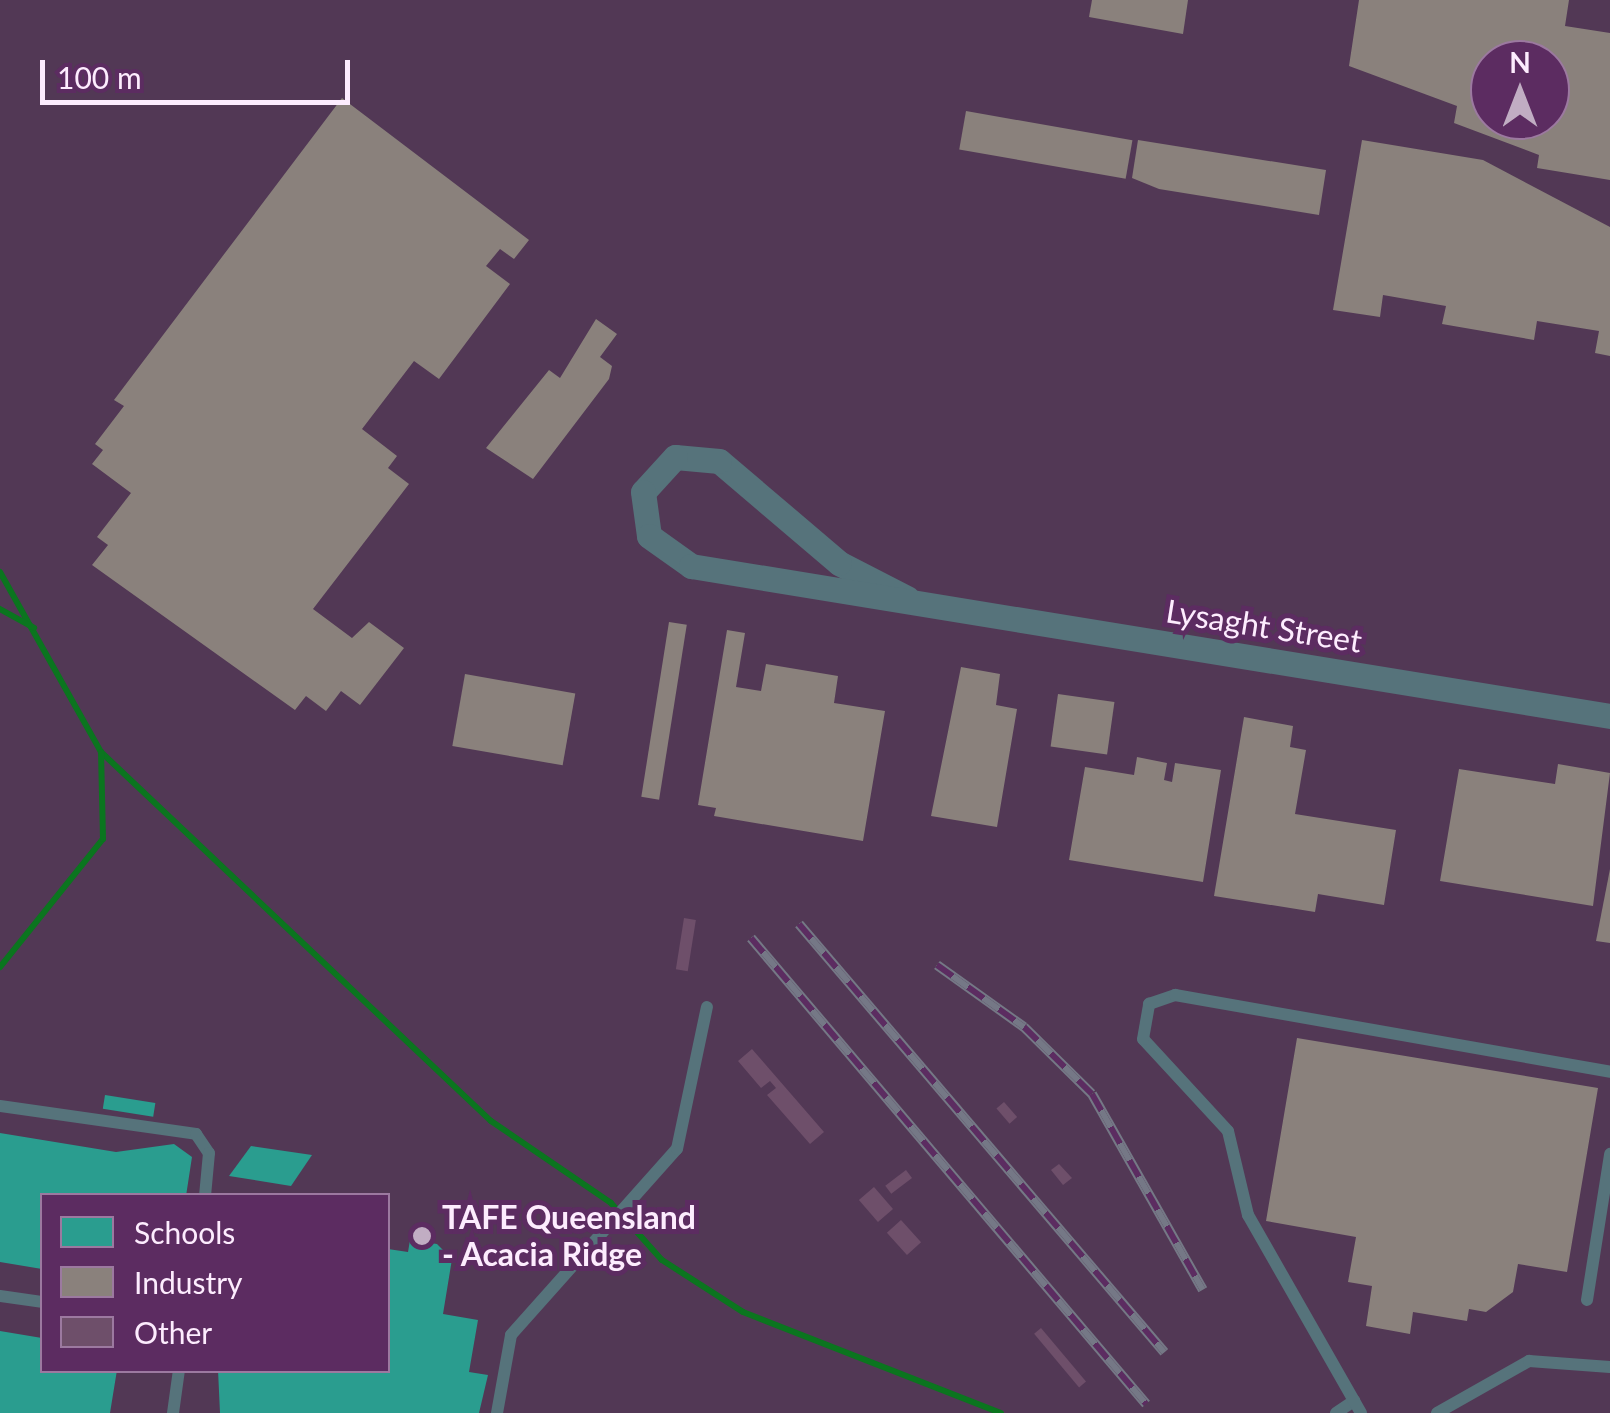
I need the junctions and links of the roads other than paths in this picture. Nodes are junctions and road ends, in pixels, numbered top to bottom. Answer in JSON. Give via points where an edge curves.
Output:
{"nodes":[{"id":1,"x":907,"y":598,"type":"junction"},
{"id":2,"x":1610,"y":716,"type":"edge"},
{"id":3,"x":707,"y":1007,"type":"dead end"},
{"id":4,"x":1610,"y":1072,"type":"edge"},
{"id":5,"x":0,"y":1106,"type":"edge"},
{"id":6,"x":1610,"y":1154,"type":"edge"},
{"id":7,"x":205,"y":1193,"type":"edge"},
{"id":8,"x":0,"y":1296,"type":"edge"},
{"id":9,"x":1586,"y":1300,"type":"dead end"},
{"id":10,"x":40,"y":1302,"type":"edge"},
{"id":11,"x":1610,"y":1367,"type":"edge"},
{"id":12,"x":179,"y":1373,"type":"edge"},
{"id":13,"x":1358,"y":1407,"type":"edge"},
{"id":14,"x":173,"y":1413,"type":"edge"},
{"id":15,"x":496,"y":1413,"type":"edge"},
{"id":16,"x":1336,"y":1413,"type":"edge"},
{"id":17,"x":1437,"y":1413,"type":"edge"}],
"edges":[{"from":1,"to":1,"type":"street","name":"Lysaght Street","via":[[876,604],[674,561],[649,536],[643,492],[675,458],[719,460],[839,563]]},
{"from":1,"to":2,"type":"street","name":"Lysaght Street"},
{"from":3,"to":15,"type":"lane","via":[[693,1098],[677,1148],[511,1335]]},
{"from":4,"to":13,"type":"lane","via":[[1175,995],[1150,1004],[1146,1046],[1228,1131],[1248,1215]]},
{"from":5,"to":7,"type":"lane","via":[[196,1134],[209,1153]]},
{"from":6,"to":9,"type":"lane"},
{"from":8,"to":10,"type":"lane"},
{"from":11,"to":17,"type":"lane","via":[[1530,1361]]},
{"from":12,"to":14,"type":"lane"},
{"from":13,"to":16,"type":"lane"}]}
